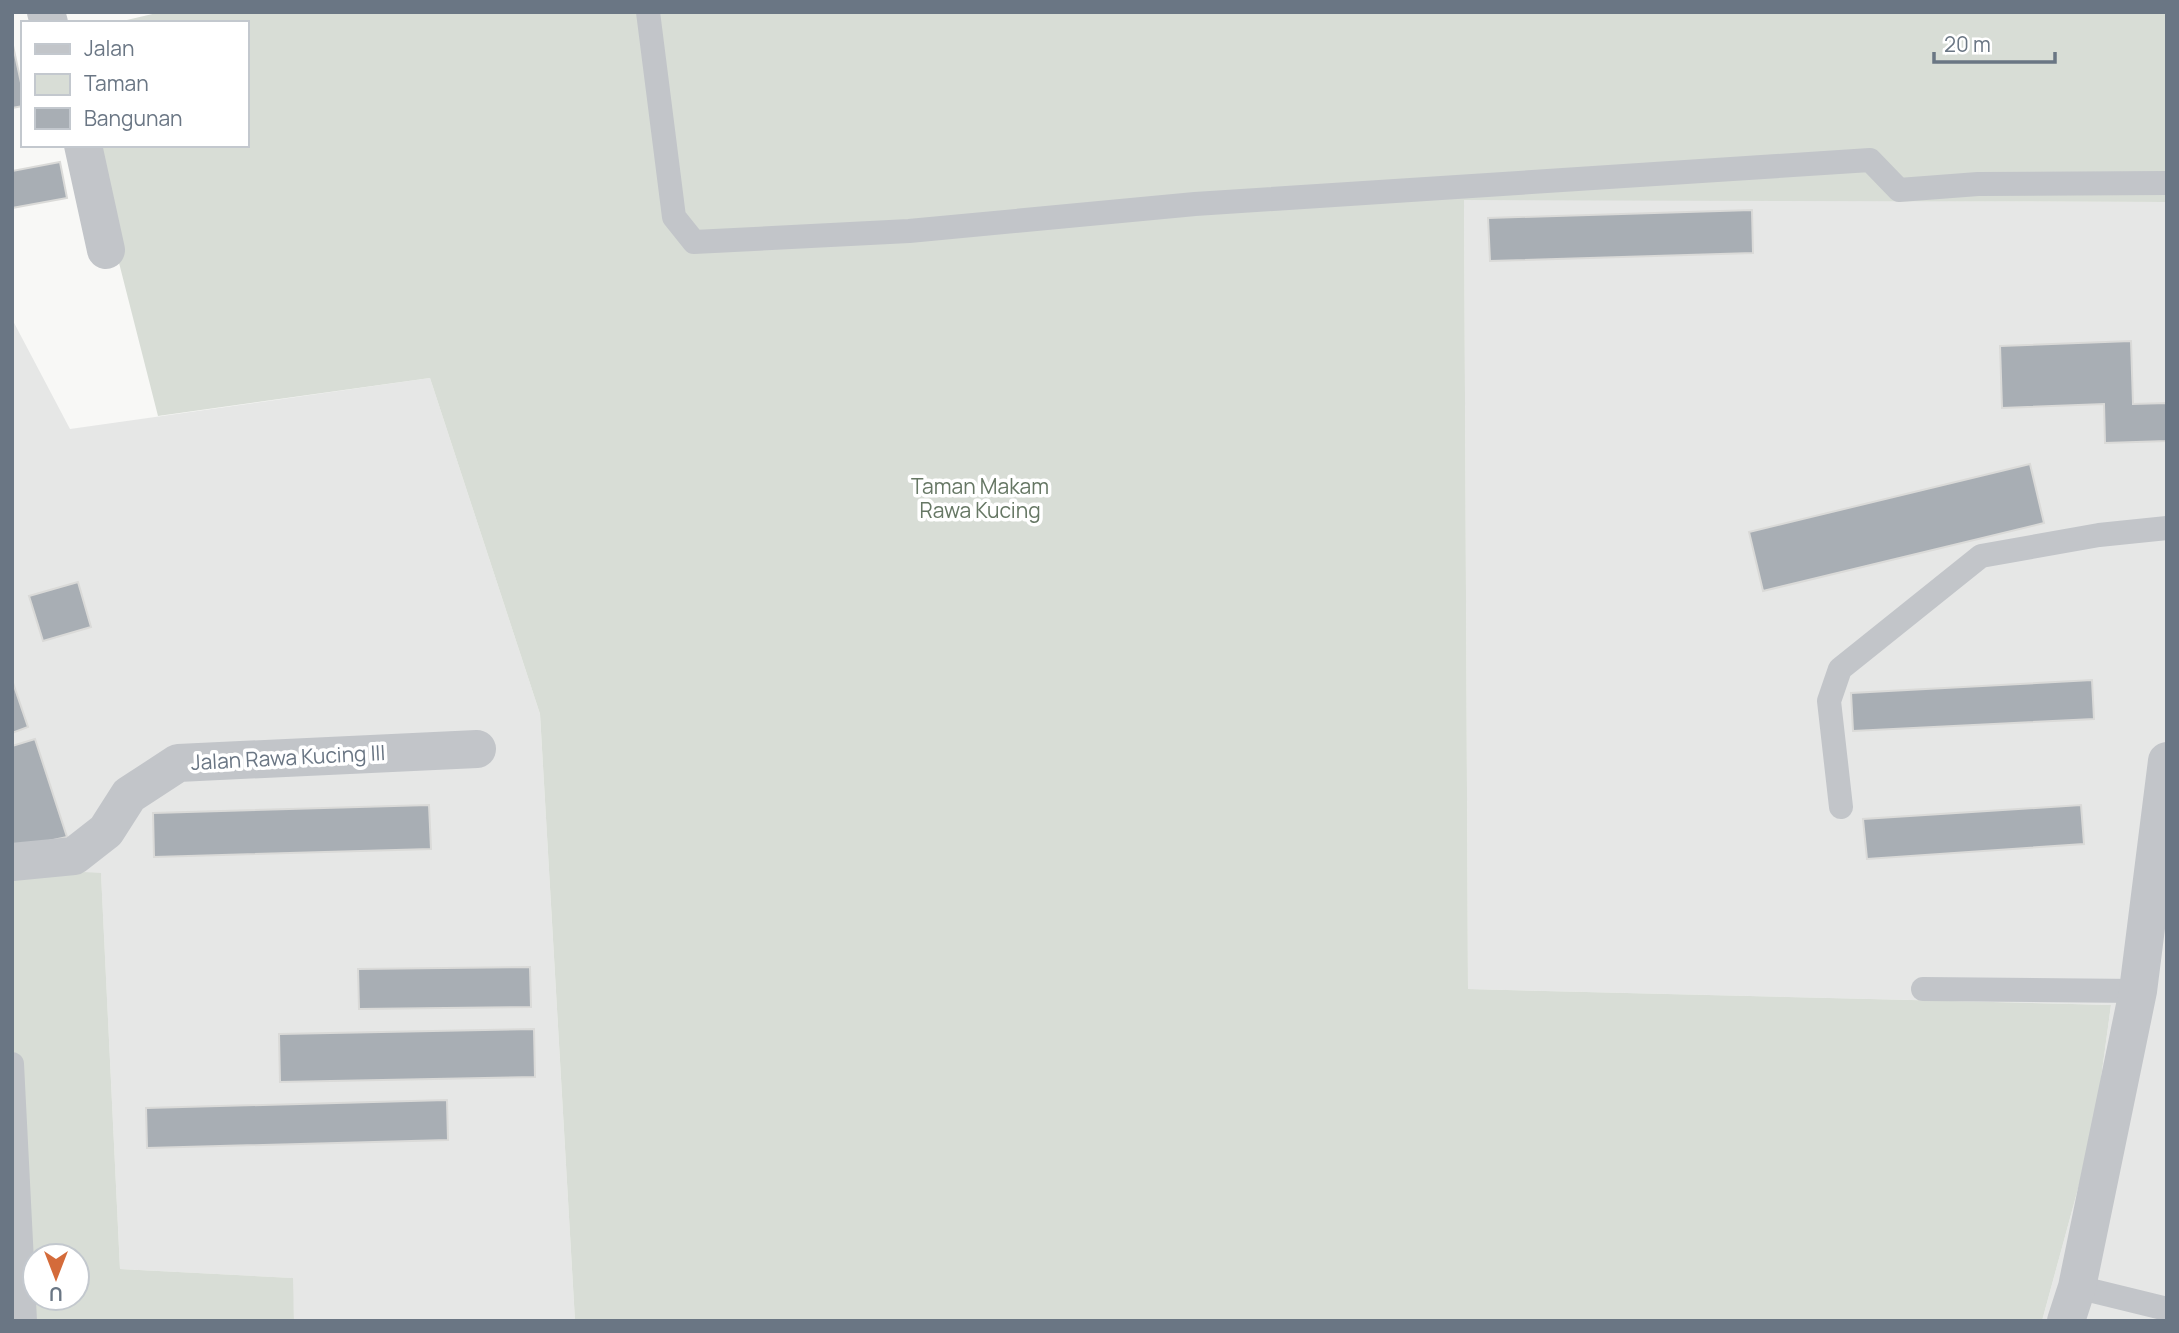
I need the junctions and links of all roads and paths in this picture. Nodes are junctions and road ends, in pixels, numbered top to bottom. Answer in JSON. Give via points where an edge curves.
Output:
{"nodes":[{"id":1,"x":648,"y":12,"type":"edge"},
{"id":2,"x":83,"y":147,"type":"edge"},
{"id":3,"x":2167,"y":183,"type":"edge"},
{"id":4,"x":106,"y":250,"type":"dead end"},
{"id":5,"x":2167,"y":528,"type":"edge"},
{"id":6,"x":477,"y":749,"type":"dead end"},
{"id":7,"x":2167,"y":761,"type":"edge"},
{"id":8,"x":1841,"y":807,"type":"dead end"},
{"id":9,"x":12,"y":862,"type":"edge"},
{"id":10,"x":1923,"y":989,"type":"dead end"},
{"id":11,"x":2138,"y":991,"type":"junction"},
{"id":12,"x":12,"y":1064,"type":"edge"},
{"id":13,"x":2072,"y":1304,"type":"edge"},
{"id":14,"x":2167,"y":1310,"type":"edge"},
{"id":15,"x":25,"y":1321,"type":"edge"}],
"edges":[{"from":1,"to":3,"type":"lane","via":[[674,217],[694,242],[909,231],[1195,204],[1870,160],[1899,190],[1978,184]]},
{"from":2,"to":4,"type":"street"},
{"from":5,"to":8,"type":"lane","via":[[1981,556],[1840,669],[1829,701]]},
{"from":6,"to":9,"type":"street","name":"Jalan Rawa Kucing III","via":[[178,763],[129,795],[106,831],[74,856]]},
{"from":7,"to":11,"type":"street"},
{"from":10,"to":11,"type":"lane"},
{"from":11,"to":13,"type":"street"},
{"from":12,"to":15,"type":"lane"},
{"from":13,"to":14,"type":"lane"}]}
